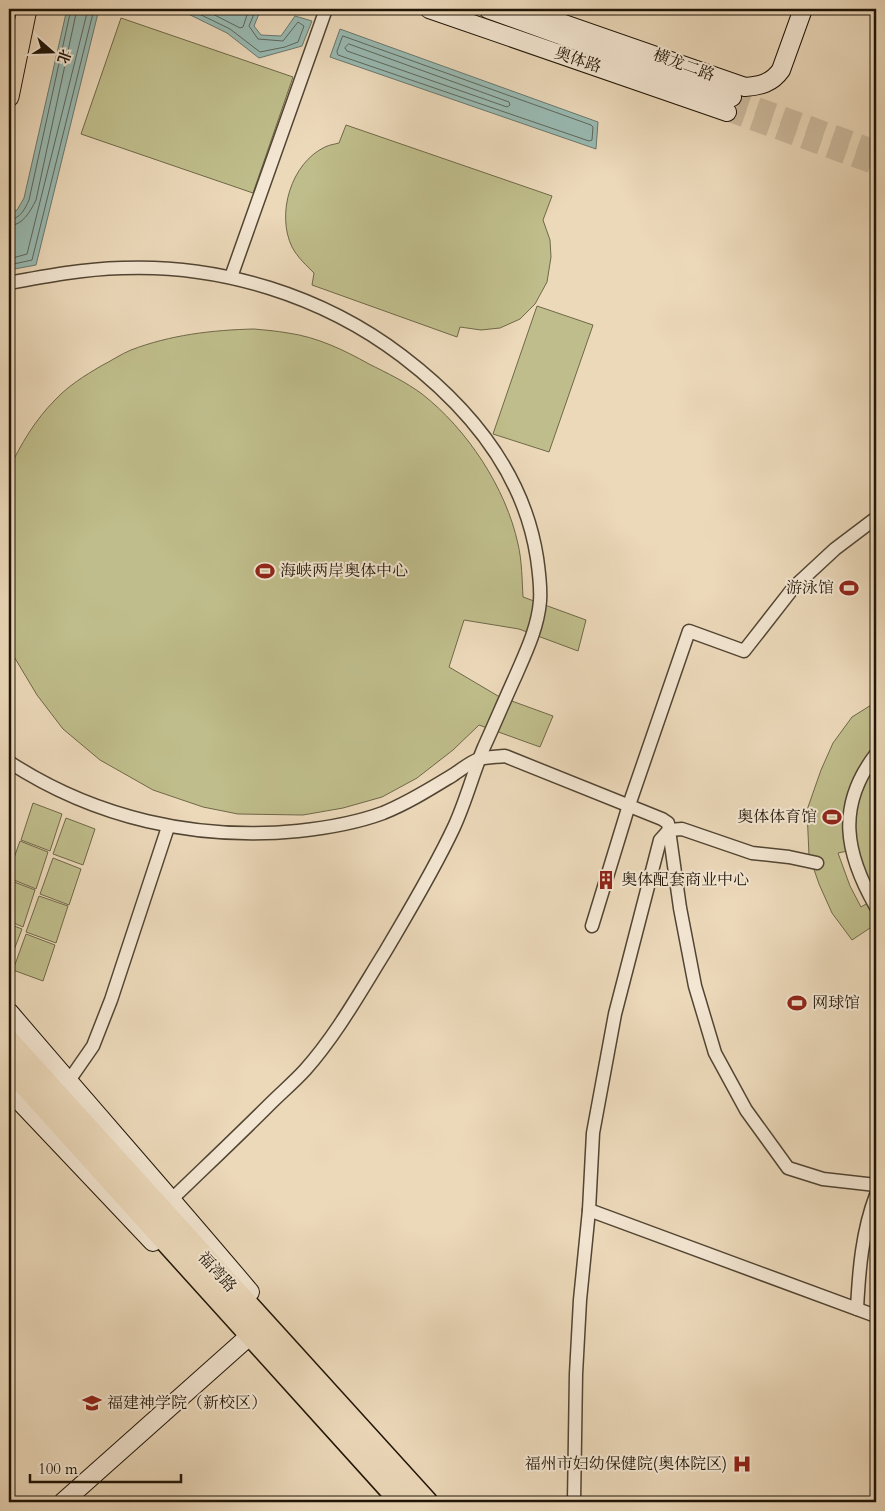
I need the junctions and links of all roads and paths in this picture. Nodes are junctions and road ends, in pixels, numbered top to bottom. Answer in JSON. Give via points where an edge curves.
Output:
{"nodes":[{"id":1,"x":27,"y":9,"type":"edge"},
{"id":2,"x":326,"y":9,"type":"edge"},
{"id":3,"x":429,"y":9,"type":"edge"},
{"id":4,"x":488,"y":9,"type":"edge"},
{"id":5,"x":803,"y":9,"type":"edge"},
{"id":6,"x":513,"y":12,"type":"edge"},
{"id":7,"x":9,"y":97,"type":"edge"},
{"id":8,"x":231,"y":277,"type":"junction"},
{"id":9,"x":9,"y":283,"type":"edge"},
{"id":10,"x":876,"y":518,"type":"edge"},
{"id":11,"x":876,"y":754,"type":"edge"},
{"id":12,"x":479,"y":759,"type":"junction"},
{"id":13,"x":9,"y":762,"type":"edge"},
{"id":14,"x":629,"y":806,"type":"junction"},
{"id":15,"x":168,"y":827,"type":"junction"},
{"id":16,"x":669,"y":830,"type":"junction"},
{"id":17,"x":817,"y":863,"type":"dead end"},
{"id":18,"x":876,"y":907,"type":"edge"},
{"id":19,"x":592,"y":926,"type":"dead end"},
{"id":20,"x":9,"y":1012,"type":"edge"},
{"id":21,"x":9,"y":1042,"type":"edge"},
{"id":22,"x":9,"y":1067,"type":"edge"},
{"id":23,"x":68,"y":1082,"type":"junction"},
{"id":24,"x":9,"y":1090,"type":"edge"},
{"id":25,"x":876,"y":1185,"type":"edge"},
{"id":26,"x":876,"y":1196,"type":"edge"},
{"id":27,"x":172,"y":1199,"type":"junction"},
{"id":28,"x":589,"y":1210,"type":"junction"},
{"id":29,"x":857,"y":1309,"type":"junction"},
{"id":30,"x":876,"y":1316,"type":"edge"},
{"id":31,"x":246,"y":1339,"type":"junction"},
{"id":32,"x":64,"y":1502,"type":"edge"},
{"id":33,"x":393,"y":1502,"type":"edge"},
{"id":34,"x":402,"y":1502,"type":"edge"},
{"id":35,"x":426,"y":1502,"type":"edge"},
{"id":36,"x":436,"y":1502,"type":"edge"},
{"id":37,"x":574,"y":1502,"type":"edge"}],
"edges":[{"from":1,"to":7,"type":"main road"},
{"from":2,"to":8,"type":"street"},
{"from":3,"to":6,"type":"main road","name":"奥体路","via":[[730,105]]},
{"from":4,"to":6,"type":"main road","name":"奥体路"},
{"from":5,"to":6,"type":"main road","name":"横龙二路","via":[[776,77],[765,84],[745,87]]},
{"from":8,"to":9,"type":"street","via":[[162,268],[124,268],[74,271]]},
{"from":8,"to":12,"type":"street","via":[[316,306],[348,321],[393,350],[434,383],[466,415],[513,481],[534,539],[540,600],[532,636]]},
{"from":10,"to":14,"type":"street","via":[[835,549],[794,587],[744,651],[689,631]]},
{"from":11,"to":18,"type":"street","via":[[860,778],[849,823],[852,854]]},
{"from":12,"to":14,"type":"street","via":[[505,756]]},
{"from":12,"to":15,"type":"street","via":[[410,801],[370,818],[340,825],[264,834]]},
{"from":12,"to":27,"type":"street","via":[[455,825],[417,898],[346,1016],[306,1069]]},
{"from":13,"to":15,"type":"street","via":[[92,804]]},
{"from":14,"to":16,"type":"street","via":[[662,819],[668,823]]},
{"from":14,"to":19,"type":"street"},
{"from":15,"to":23,"type":"street","via":[[93,1046]]},
{"from":16,"to":17,"type":"street","via":[[682,829],[752,852]]},
{"from":16,"to":25,"type":"street","via":[[695,986],[715,1053],[746,1110],[788,1168],[823,1179]]},
{"from":16,"to":28,"type":"street","via":[[660,840],[615,1014],[594,1133]]},
{"from":20,"to":23,"type":"main road"},
{"from":21,"to":35,"type":"highway","name":"福湾路"},
{"from":22,"to":34,"type":"highway","name":"福湾路"},
{"from":23,"to":27,"type":"main road"},
{"from":24,"to":31,"type":"main road"},
{"from":26,"to":29,"type":"street","via":[[864,1234]]},
{"from":27,"to":36,"type":"main road","via":[[289,1339]]},
{"from":28,"to":29,"type":"street"},
{"from":28,"to":37,"type":"street","via":[[576,1374]]},
{"from":29,"to":30,"type":"street"},
{"from":31,"to":32,"type":"main road"},
{"from":31,"to":33,"type":"main road"}]}
